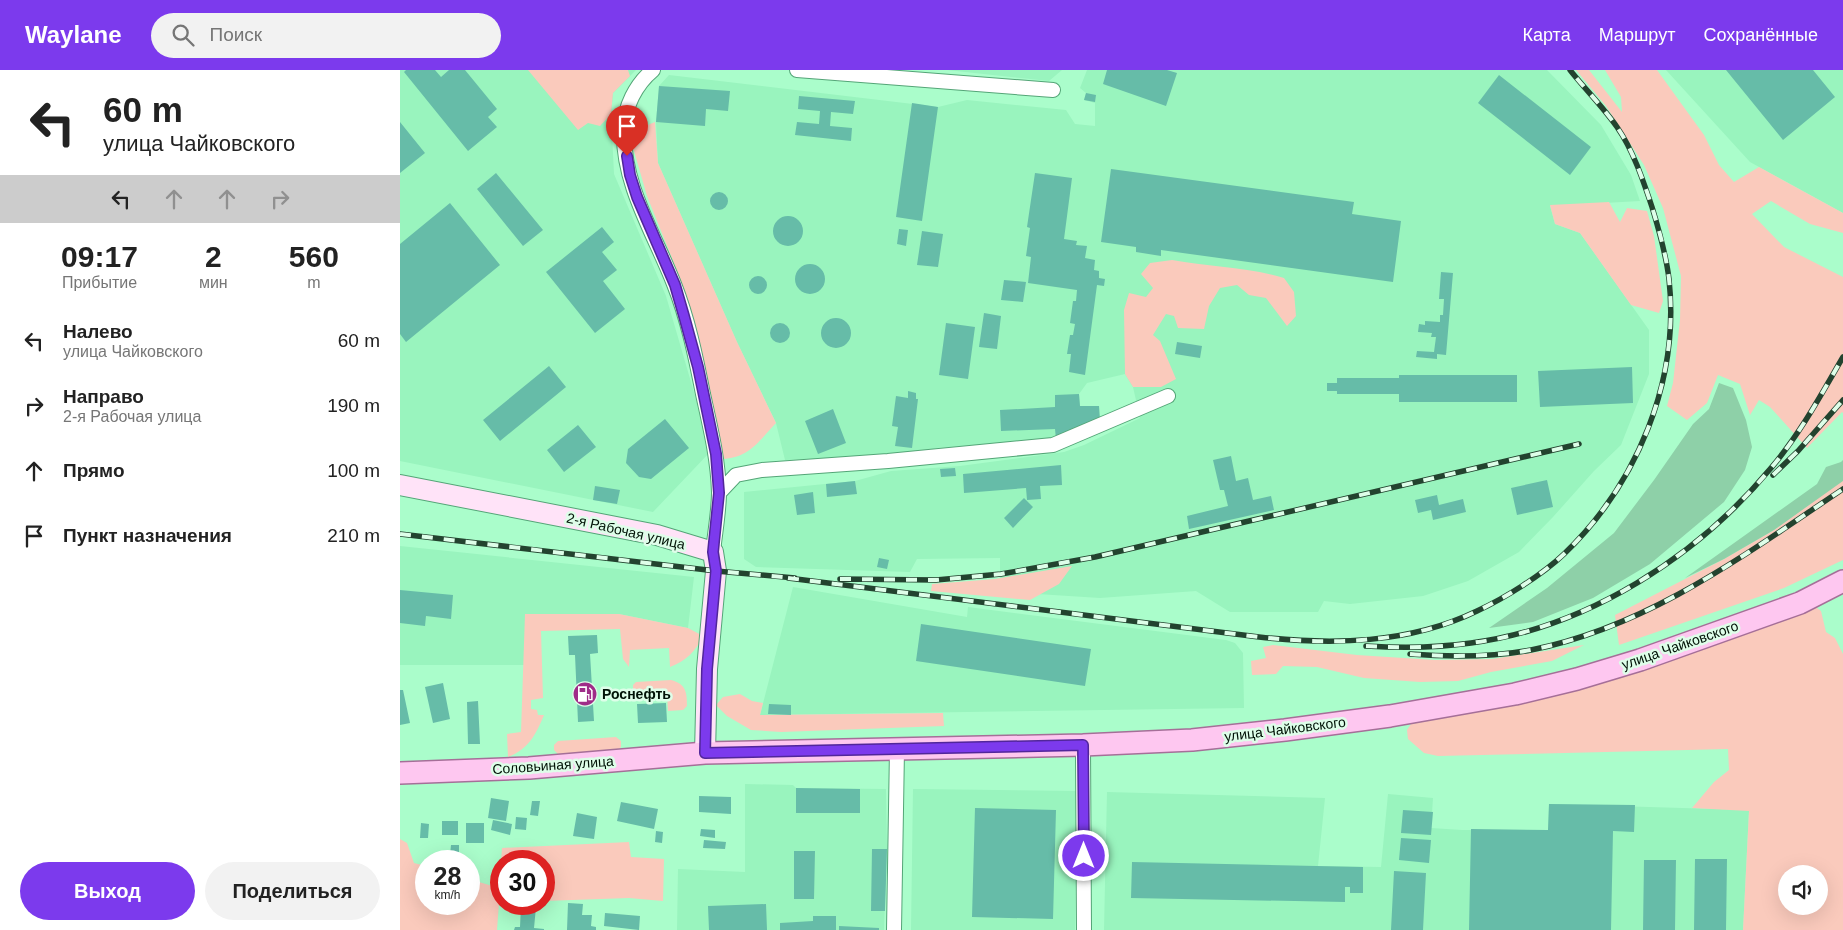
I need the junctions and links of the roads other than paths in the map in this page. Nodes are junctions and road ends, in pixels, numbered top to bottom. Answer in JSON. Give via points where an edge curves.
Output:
{"nodes":[{"id":1,"x":653,"y":70,"type":"edge"},
{"id":2,"x":797,"y":70,"type":"edge"},
{"id":3,"x":1053,"y":90,"type":"dead end"},
{"id":4,"x":1168,"y":396,"type":"dead end"},
{"id":5,"x":400,"y":485,"type":"edge"},
{"id":6,"x":719,"y":493,"type":"junction"},
{"id":7,"x":713,"y":552,"type":"junction"},
{"id":8,"x":1843,"y":581,"type":"edge"},
{"id":9,"x":1083,"y":745,"type":"junction"},
{"id":10,"x":897,"y":749,"type":"junction"},
{"id":11,"x":705,"y":753,"type":"junction"},
{"id":12,"x":400,"y":774,"type":"edge"},
{"id":13,"x":894,"y":930,"type":"edge"},
{"id":14,"x":1084,"y":930,"type":"edge"}],
"edges":[{"from":1,"to":6,"type":"street","via":[[634,91],[628,108],[624,129],[628,165],[637,197],[675,285],[684,316],[716,454]]},
{"from":2,"to":3,"type":"street"},
{"from":4,"to":6,"type":"street","via":[[1053,445],[762,470],[736,475]]},
{"from":5,"to":7,"type":"main road","name":"2-я Рабочая улица","via":[[657,535]]},
{"from":6,"to":7,"type":"street"},
{"from":7,"to":11,"type":"main road","via":[[716,571],[707,669]]},
{"from":8,"to":9,"type":"main road","name":"улица Чайковского","via":[[1800,603],[1640,660],[1515,694],[1285,730],[1192,740]]},
{"from":9,"to":10,"type":"main road","name":"улица Чайковского"},
{"from":9,"to":14,"type":"street"},
{"from":10,"to":11,"type":"main road","name":"улица Чайковского"},
{"from":10,"to":13,"type":"street"},
{"from":11,"to":12,"type":"main road","name":"Соловьиная улица","via":[[539,767]]}]}
